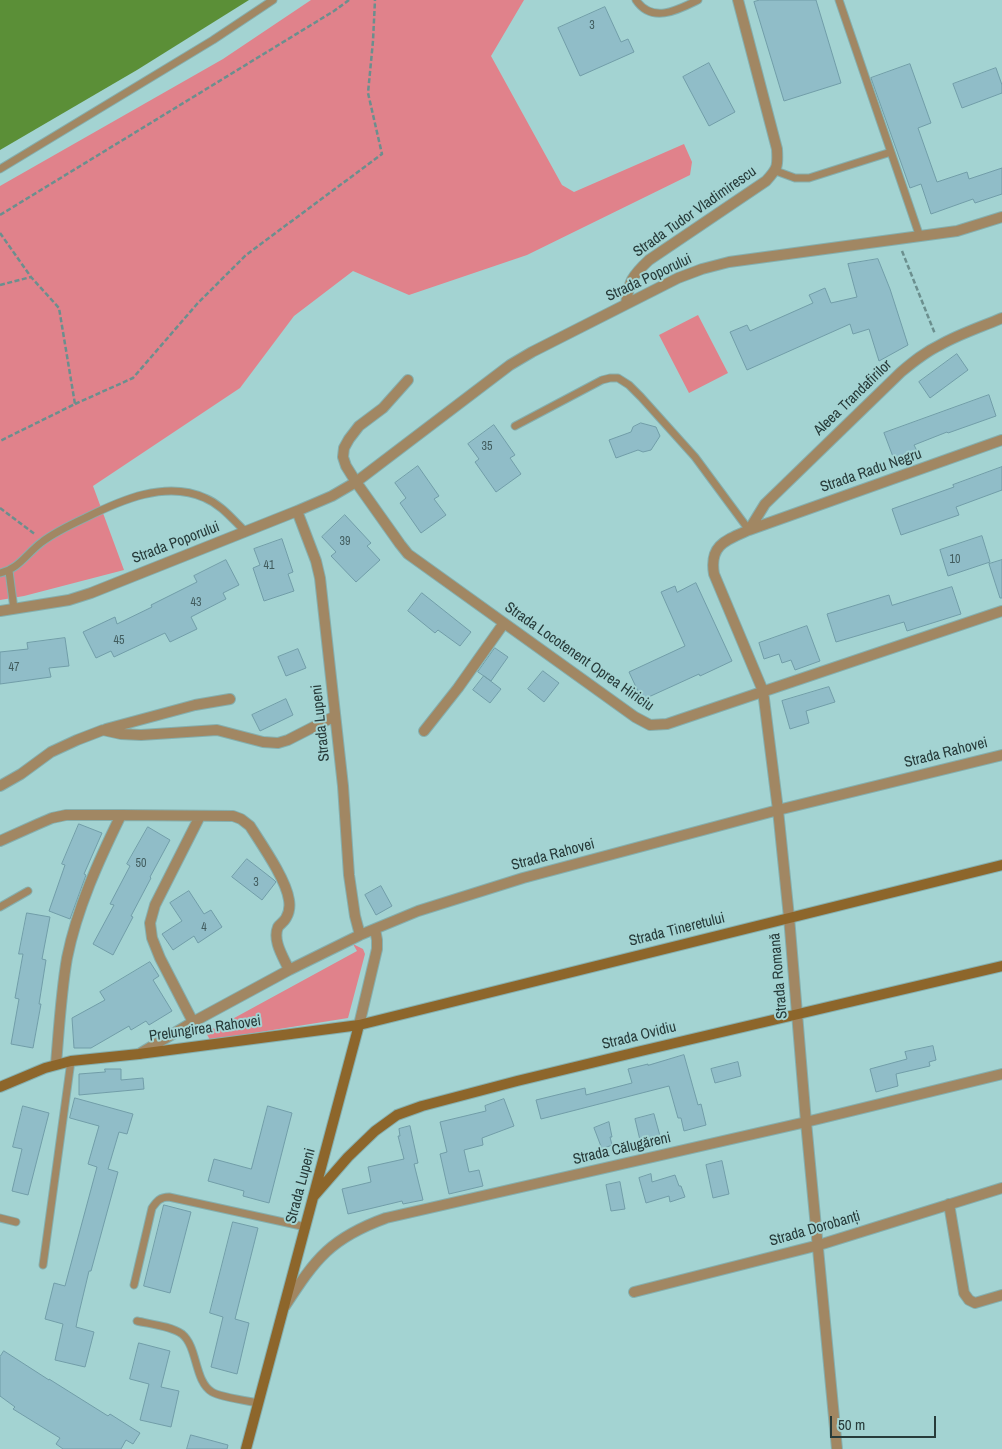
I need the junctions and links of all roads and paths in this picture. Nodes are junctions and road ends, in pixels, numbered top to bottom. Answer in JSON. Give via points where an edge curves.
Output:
{"nodes":[{"id":1,"x":273,"y":0,"type":"edge"},
{"id":2,"x":349,"y":0,"type":"edge"},
{"id":3,"x":375,"y":0,"type":"edge"},
{"id":4,"x":636,"y":0,"type":"edge"},
{"id":5,"x":698,"y":0,"type":"edge"},
{"id":6,"x":738,"y":0,"type":"edge"},
{"id":7,"x":840,"y":0,"type":"edge"},
{"id":8,"x":891,"y":152,"type":"junction"},
{"id":9,"x":0,"y":169,"type":"edge"},
{"id":10,"x":776,"y":171,"type":"junction"},
{"id":11,"x":0,"y":215,"type":"edge"},
{"id":12,"x":1002,"y":217,"type":"edge"},
{"id":13,"x":0,"y":233,"type":"edge"},
{"id":14,"x":920,"y":236,"type":"junction"},
{"id":15,"x":898,"y":240,"type":"junction"},
{"id":16,"x":31,"y":277,"type":"junction"},
{"id":17,"x":0,"y":285,"type":"edge"},
{"id":18,"x":626,"y":304,"type":"junction"},
{"id":19,"x":1002,"y":318,"type":"edge"},
{"id":20,"x":940,"y":345,"type":"junction"},
{"id":21,"x":408,"y":380,"type":"dead end"},
{"id":22,"x":74,"y":404,"type":"junction"},
{"id":23,"x":515,"y":426,"type":"dead end"},
{"id":24,"x":1002,"y":440,"type":"edge"},
{"id":25,"x":0,"y":441,"type":"edge"},
{"id":26,"x":356,"y":482,"type":"junction"},
{"id":27,"x":0,"y":508,"type":"edge"},
{"id":28,"x":297,"y":511,"type":"junction"},
{"id":29,"x":750,"y":530,"type":"junction"},
{"id":30,"x":246,"y":532,"type":"junction"},
{"id":31,"x":43,"y":541,"type":"junction"},
{"id":32,"x":9,"y":571,"type":"junction"},
{"id":33,"x":0,"y":573,"type":"edge"},
{"id":34,"x":14,"y":609,"type":"junction"},
{"id":35,"x":0,"y":611,"type":"edge"},
{"id":36,"x":1002,"y":611,"type":"edge"},
{"id":37,"x":504,"y":622,"type":"junction"},
{"id":38,"x":763,"y":691,"type":"junction"},
{"id":39,"x":230,"y":699,"type":"dead end"},
{"id":40,"x":335,"y":716,"type":"junction"},
{"id":41,"x":103,"y":730,"type":"junction"},
{"id":42,"x":424,"y":731,"type":"dead end"},
{"id":43,"x":1002,"y":755,"type":"edge"},
{"id":44,"x":0,"y":786,"type":"edge"},
{"id":45,"x":778,"y":810,"type":"junction"},
{"id":46,"x":121,"y":814,"type":"junction"},
{"id":47,"x":200,"y":816,"type":"junction"},
{"id":48,"x":0,"y":841,"type":"edge"},
{"id":49,"x":1002,"y":865,"type":"edge"},
{"id":50,"x":28,"y":891,"type":"dead end"},
{"id":51,"x":0,"y":907,"type":"edge"},
{"id":52,"x":789,"y":917,"type":"junction"},
{"id":53,"x":375,"y":929,"type":"junction"},
{"id":54,"x":360,"y":935,"type":"junction"},
{"id":55,"x":1002,"y":966,"type":"edge"},
{"id":56,"x":290,"y":970,"type":"junction"},
{"id":57,"x":798,"y":1014,"type":"junction"},
{"id":58,"x":194,"y":1022,"type":"junction"},
{"id":59,"x":359,"y":1025,"type":"junction"},
{"id":60,"x":138,"y":1054,"type":"junction"},
{"id":61,"x":71,"y":1061,"type":"junction"},
{"id":62,"x":56,"y":1064,"type":"junction"},
{"id":63,"x":1002,"y":1074,"type":"edge"},
{"id":64,"x":0,"y":1087,"type":"edge"},
{"id":65,"x":806,"y":1122,"type":"junction"},
{"id":66,"x":1002,"y":1188,"type":"edge"},
{"id":67,"x":314,"y":1196,"type":"junction"},
{"id":68,"x":949,"y":1204,"type":"junction"},
{"id":69,"x":0,"y":1218,"type":"edge"},
{"id":70,"x":16,"y":1222,"type":"dead end"},
{"id":71,"x":306,"y":1227,"type":"junction"},
{"id":72,"x":819,"y":1245,"type":"junction"},
{"id":73,"x":43,"y":1265,"type":"dead end"},
{"id":74,"x":134,"y":1284,"type":"dead end"},
{"id":75,"x":634,"y":1292,"type":"dead end"},
{"id":76,"x":1002,"y":1295,"type":"edge"},
{"id":77,"x":284,"y":1309,"type":"junction"},
{"id":78,"x":137,"y":1321,"type":"dead end"},
{"id":79,"x":258,"y":1403,"type":"junction"},
{"id":80,"x":246,"y":1449,"type":"edge"},
{"id":81,"x":837,"y":1449,"type":"edge"}],
"edges":[{"from":1,"to":9,"type":"lane"},
{"from":2,"to":11,"type":"path"},
{"from":3,"to":22,"type":"path","via":[[368,93],[382,154],[246,255],[197,304],[133,378]]},
{"from":4,"to":5,"type":"lane","via":[[642,8],[653,13],[673,12]]},
{"from":6,"to":10,"type":"street","name":"Strada Tudor Vladimirescu","via":[[778,149]]},
{"from":7,"to":8,"type":"lane"},
{"from":8,"to":10,"type":"lane","via":[[809,178],[795,178]]},
{"from":8,"to":14,"type":"lane"},
{"from":10,"to":18,"type":"street","name":"Strada Tudor Vladimirescu","via":[[649,260],[636,272],[628,287]]},
{"from":12,"to":14,"type":"street","name":"Strada Poporului","via":[[957,231]]},
{"from":13,"to":16,"type":"path"},
{"from":14,"to":15,"type":"street","name":"Strada Poporului"},
{"from":15,"to":18,"type":"street","name":"Strada Poporului","via":[[729,262],[678,278]]},
{"from":15,"to":20,"type":"path"},
{"from":16,"to":17,"type":"path"},
{"from":16,"to":22,"type":"path","via":[[59,308]]},
{"from":18,"to":26,"type":"street","name":"Strada Poporului","via":[[510,365]]},
{"from":19,"to":20,"type":"street","name":"Aleea Trandafirilor"},
{"from":20,"to":29,"type":"street","name":"Aleea Trandafirilor","via":[[901,372],[765,504]]},
{"from":21,"to":26,"type":"street","via":[[383,408],[359,426],[344,448],[346,466]]},
{"from":22,"to":25,"type":"path"},
{"from":23,"to":29,"type":"lane","via":[[602,380],[618,378],[641,397],[695,458]]},
{"from":24,"to":29,"type":"street","name":"Strada Radu Negru"},
{"from":26,"to":28,"type":"street","name":"Strada Poporului"},
{"from":26,"to":37,"type":"street","name":"Strada Locotenent Oprea Hiriciu","via":[[408,554]]},
{"from":27,"to":31,"type":"path"},
{"from":28,"to":30,"type":"street","name":"Strada Poporului"},
{"from":28,"to":40,"type":"street","name":"Strada Lupeni","via":[[320,578]]},
{"from":29,"to":38,"type":"street","name":"Strada Romană","via":[[723,543],[715,551],[712,563]]},
{"from":30,"to":31,"type":"lane","via":[[219,506],[205,498],[166,491],[108,506]]},
{"from":30,"to":34,"type":"street","name":"Strada Poporului","via":[[91,593]]},
{"from":31,"to":32,"type":"lane"},
{"from":32,"to":33,"type":"lane"},
{"from":32,"to":34,"type":"lane"},
{"from":34,"to":35,"type":"street","name":"Strada Poporului"},
{"from":36,"to":38,"type":"street","name":"Strada Locotenent Oprea Hiriciu"},
{"from":37,"to":38,"type":"street","name":"Strada Locotenent Oprea Hiriciu","via":[[650,725],[667,724]]},
{"from":37,"to":42,"type":"street"},
{"from":38,"to":45,"type":"street","name":"Strada Romană"},
{"from":39,"to":41,"type":"street"},
{"from":40,"to":41,"type":"street","via":[[278,743],[217,730],[141,735]]},
{"from":40,"to":54,"type":"street","name":"Strada Lupeni","via":[[351,892]]},
{"from":41,"to":44,"type":"street","via":[[51,752]]},
{"from":43,"to":45,"type":"street","name":"Strada Rahovei"},
{"from":45,"to":52,"type":"street","name":"Strada Romană"},
{"from":45,"to":53,"type":"street","name":"Strada Rahovei","via":[[498,885]]},
{"from":46,"to":47,"type":"street"},
{"from":46,"to":48,"type":"street","via":[[52,818]]},
{"from":46,"to":62,"type":"street","via":[[93,875],[67,956]]},
{"from":47,"to":56,"type":"street","via":[[233,816],[250,826],[285,885],[290,909],[278,926],[276,936]]},
{"from":47,"to":58,"type":"street","name":"Prelungirea Rahovei","via":[[150,923],[160,958]]},
{"from":49,"to":52,"type":"main road","name":"Strada Tineretului"},
{"from":50,"to":51,"type":"lane"},
{"from":52,"to":57,"type":"street","name":"Strada Romană"},
{"from":52,"to":59,"type":"main road","name":"Strada Tineretului"},
{"from":53,"to":54,"type":"street","name":"Strada Rahovei"},
{"from":53,"to":59,"type":"street","name":"Strada Lupeni","via":[[377,949]]},
{"from":54,"to":56,"type":"street","name":"Strada Rahovei"},
{"from":55,"to":57,"type":"main road","name":"Strada Ovidiu"},
{"from":56,"to":58,"type":"street","name":"Strada Rahovei"},
{"from":57,"to":65,"type":"street","name":"Strada Romană"},
{"from":57,"to":67,"type":"main road","name":"Strada Ovidiu","via":[[517,1081],[408,1111],[385,1122],[364,1140]]},
{"from":58,"to":60,"type":"street","name":"Strada Rahovei"},
{"from":59,"to":60,"type":"main road","name":"Prelungirea Rahovei"},
{"from":59,"to":67,"type":"main road","name":"Strada Lupeni"},
{"from":60,"to":61,"type":"main road","name":"Prelungirea Rahovei"},
{"from":61,"to":62,"type":"main road","name":"Prelungirea Rahovei"},
{"from":61,"to":73,"type":"lane"},
{"from":62,"to":64,"type":"main road","name":"Prelungirea Rahovei"},
{"from":63,"to":65,"type":"street","name":"Strada Călugăreni"},
{"from":65,"to":72,"type":"street","name":"Strada Romană"},
{"from":65,"to":77,"type":"street","name":"Strada Călugăreni","via":[[386,1218],[357,1229],[318,1258]]},
{"from":66,"to":68,"type":"street","name":"Strada Dorobanți"},
{"from":67,"to":71,"type":"main road","name":"Strada Lupeni"},
{"from":68,"to":72,"type":"street","name":"Strada Dorobanți"},
{"from":68,"to":76,"type":"street","via":[[964,1293],[968,1300],[975,1303]]},
{"from":69,"to":70,"type":"lane"},
{"from":71,"to":74,"type":"lane","via":[[163,1197],[152,1208]]},
{"from":71,"to":77,"type":"main road","name":"Strada Lupeni"},
{"from":72,"to":75,"type":"street","name":"Strada Dorobanți"},
{"from":72,"to":81,"type":"street","name":"Strada Romană"},
{"from":77,"to":79,"type":"main road","name":"Strada Lupeni"},
{"from":78,"to":79,"type":"lane","via":[[182,1335],[206,1386],[213,1393]]},
{"from":79,"to":80,"type":"main road","name":"Strada Lupeni"}]}
